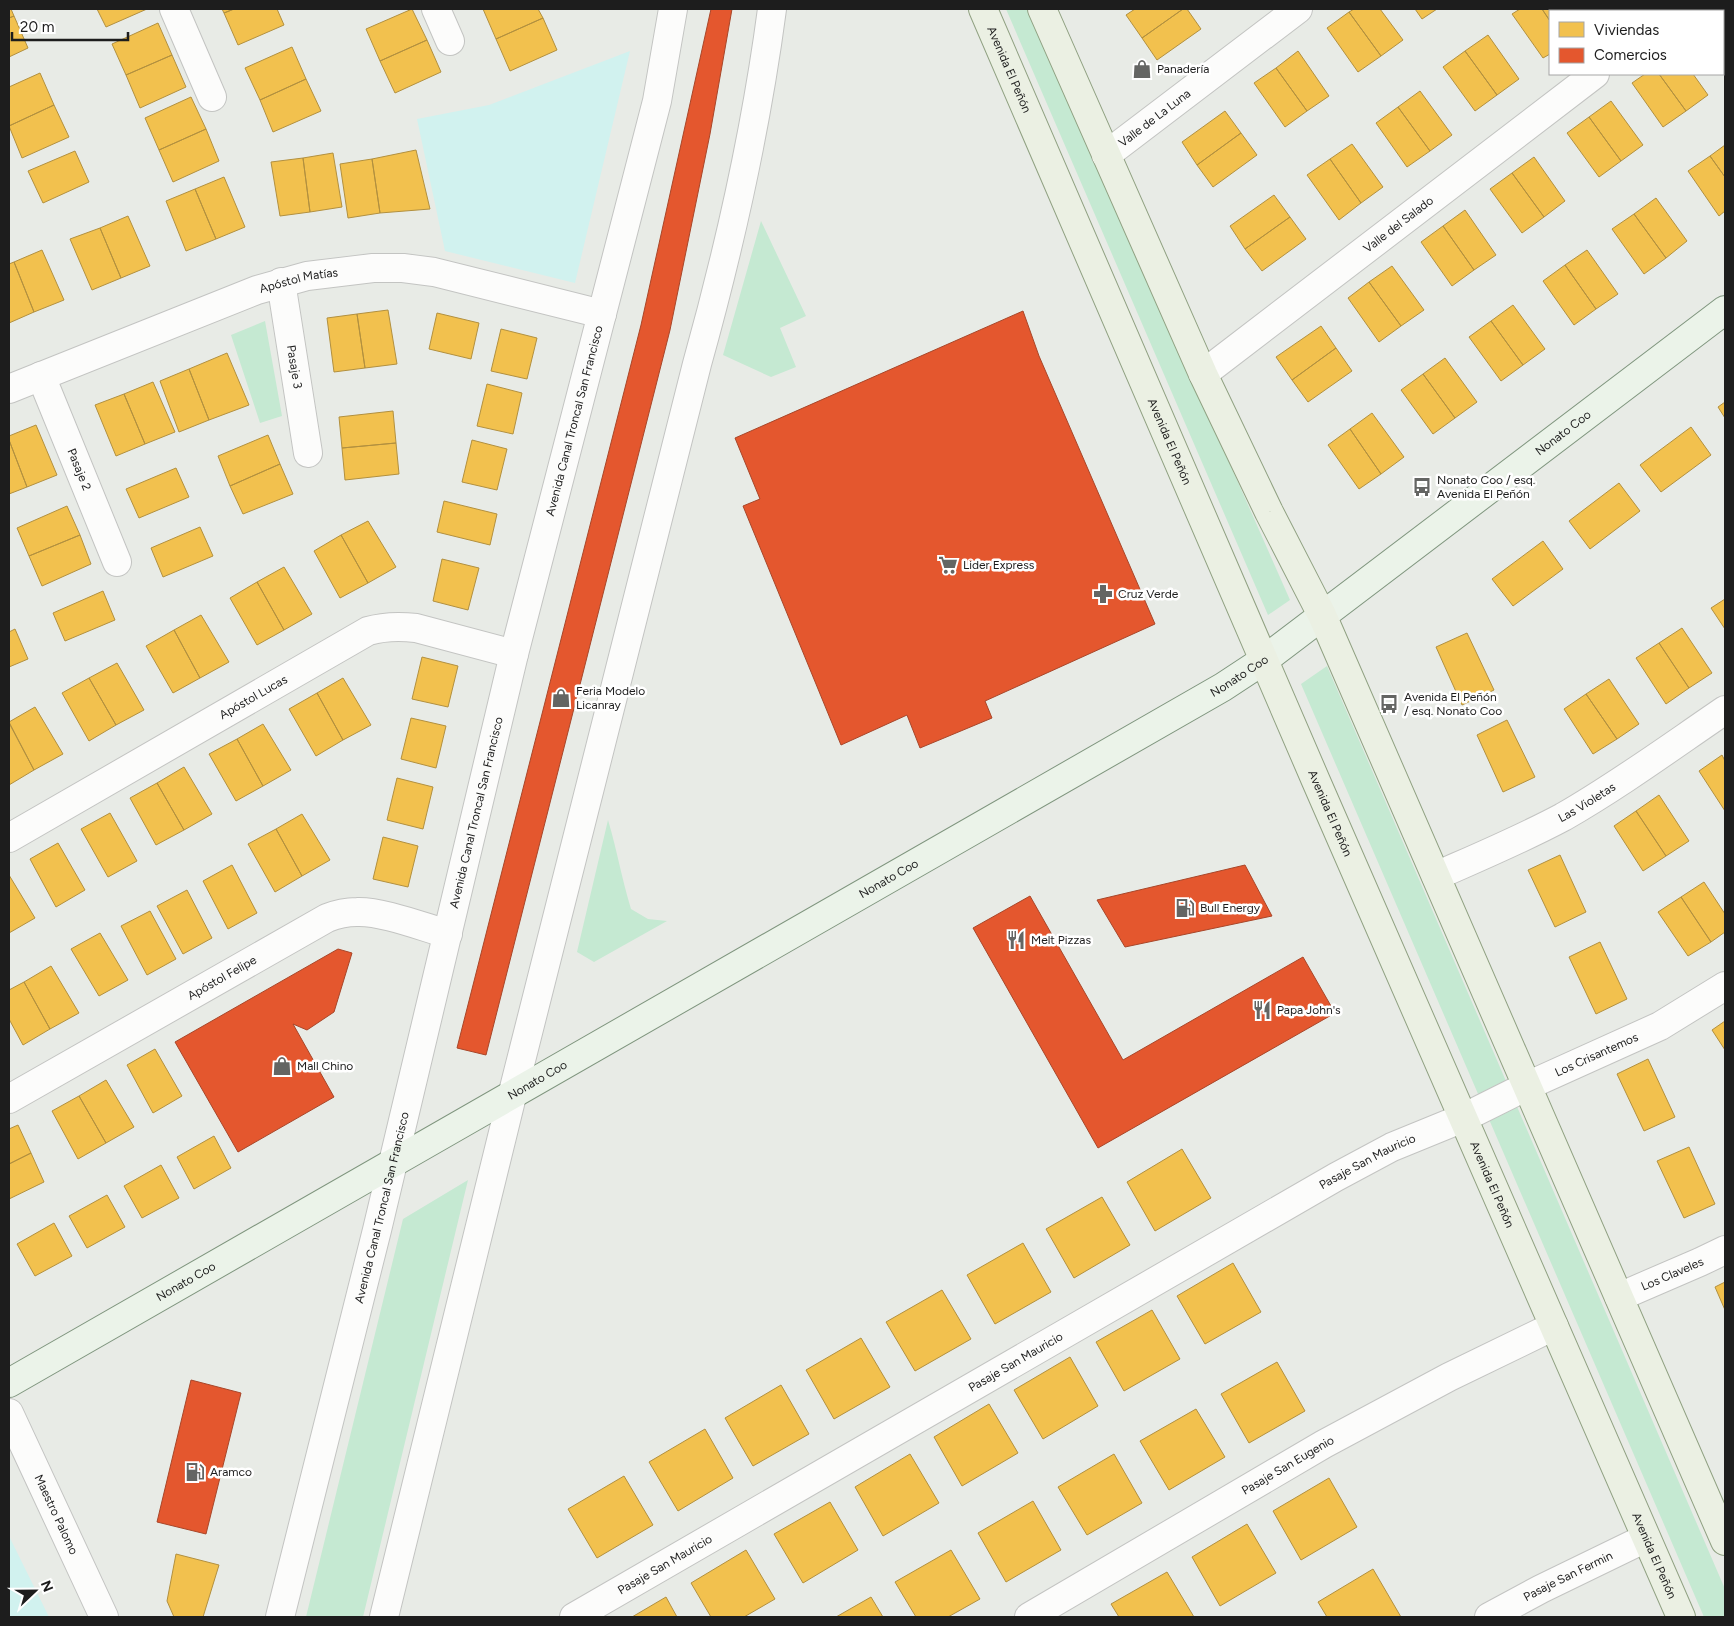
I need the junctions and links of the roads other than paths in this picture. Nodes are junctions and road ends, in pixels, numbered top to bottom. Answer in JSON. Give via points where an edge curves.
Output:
{"nodes":[{"id":1,"x":174,"y":9,"type":"edge"},
{"id":2,"x":436,"y":9,"type":"edge"},
{"id":3,"x":673,"y":9,"type":"edge"},
{"id":4,"x":772,"y":9,"type":"edge"},
{"id":5,"x":983,"y":9,"type":"edge"},
{"id":6,"x":1042,"y":9,"type":"edge"},
{"id":7,"x":1298,"y":9,"type":"edge"},
{"id":8,"x":450,"y":41,"type":"dead end"},
{"id":9,"x":1594,"y":75,"type":"edge"},
{"id":10,"x":212,"y":97,"type":"dead end"},
{"id":11,"x":1106,"y":155,"type":"junction"},
{"id":12,"x":281,"y":282,"type":"junction"},
{"id":13,"x":1725,"y":310,"type":"edge"},
{"id":14,"x":602,"y":314,"type":"junction"},
{"id":15,"x":1203,"y":374,"type":"junction"},
{"id":16,"x":41,"y":376,"type":"junction"},
{"id":17,"x":9,"y":389,"type":"edge"},
{"id":18,"x":308,"y":453,"type":"dead end"},
{"id":19,"x":117,"y":562,"type":"dead end"},
{"id":20,"x":1322,"y":615,"type":"junction"},
{"id":21,"x":514,"y":654,"type":"junction"},
{"id":22,"x":1264,"y":660,"type":"junction"},
{"id":23,"x":1725,"y":710,"type":"edge"},
{"id":24,"x":9,"y":838,"type":"edge"},
{"id":25,"x":1436,"y":876,"type":"junction"},
{"id":26,"x":448,"y":934,"type":"junction"},
{"id":27,"x":1725,"y":986,"type":"edge"},
{"id":28,"x":1527,"y":1086,"type":"junction"},
{"id":29,"x":512,"y":1096,"type":"junction"},
{"id":30,"x":9,"y":1099,"type":"edge"},
{"id":31,"x":1463,"y":1118,"type":"junction"},
{"id":32,"x":394,"y":1162,"type":"junction"},
{"id":33,"x":1725,"y":1250,"type":"edge"},
{"id":34,"x":1618,"y":1297,"type":"junction"},
{"id":35,"x":1554,"y":1326,"type":"junction"},
{"id":36,"x":9,"y":1383,"type":"edge"},
{"id":37,"x":9,"y":1413,"type":"edge"},
{"id":38,"x":1717,"y":1501,"type":"edge"},
{"id":39,"x":1646,"y":1538,"type":"junction"},
{"id":40,"x":1725,"y":1542,"type":"edge"},
{"id":41,"x":104,"y":1617,"type":"edge"},
{"id":42,"x":280,"y":1617,"type":"edge"},
{"id":43,"x":384,"y":1617,"type":"edge"},
{"id":44,"x":574,"y":1617,"type":"edge"},
{"id":45,"x":1029,"y":1617,"type":"edge"},
{"id":46,"x":1489,"y":1617,"type":"edge"},
{"id":47,"x":1681,"y":1617,"type":"edge"}],
"edges":[{"from":1,"to":10,"type":"street"},
{"from":2,"to":8,"type":"street"},
{"from":3,"to":14,"type":"street","name":"Avenida Canal Troncal San Francisco","via":[[657,101]]},
{"from":4,"to":29,"type":"street","via":[[759,100],[722,276]]},
{"from":5,"to":22,"type":"main road","name":"Avenida El Peñón"},
{"from":6,"to":11,"type":"main road"},
{"from":7,"to":11,"type":"street","name":"Valle de La Luna"},
{"from":9,"to":15,"type":"street","name":"Valle del Salado"},
{"from":11,"to":15,"type":"main road"},
{"from":12,"to":14,"type":"street","name":"Apóstol Matías","via":[[317,274],[403,268],[434,272]]},
{"from":12,"to":16,"type":"street","name":"Apóstol Matías"},
{"from":12,"to":18,"type":"street","name":"Pasaje 3"},
{"from":13,"to":20,"type":"main road","name":"Nonato Coo"},
{"from":14,"to":21,"type":"street","name":"Avenida Canal Troncal San Francisco"},
{"from":15,"to":20,"type":"main road","via":[[1264,504]]},
{"from":16,"to":17,"type":"street","name":"Apóstol Matías"},
{"from":16,"to":19,"type":"street","name":"Pasaje 2"},
{"from":20,"to":22,"type":"main road","name":"Nonato Coo"},
{"from":20,"to":25,"type":"main road"},
{"from":21,"to":24,"type":"street","name":"Apóstol Lucas","via":[[416,628],[382,627],[368,631]]},
{"from":21,"to":26,"type":"street","name":"Avenida Canal Troncal San Francisco"},
{"from":22,"to":29,"type":"main road","name":"Nonato Coo","via":[[1172,717]]},
{"from":22,"to":31,"type":"main road","name":"Avenida El Peñón"},
{"from":23,"to":25,"type":"street","name":"Las Violetas","via":[[1564,816]]},
{"from":25,"to":28,"type":"main road"},
{"from":26,"to":30,"type":"street","name":"Apóstol Felipe","via":[[358,911],[326,918]]},
{"from":26,"to":32,"type":"street","name":"Avenida Canal Troncal San Francisco"},
{"from":27,"to":28,"type":"street","name":"Los Crisantemos","via":[[1660,1026]]},
{"from":28,"to":31,"type":"street","name":"Los Crisantemos"},
{"from":28,"to":34,"type":"main road"},
{"from":29,"to":32,"type":"main road","name":"Nonato Coo"},
{"from":29,"to":43,"type":"street"},
{"from":31,"to":35,"type":"main road","name":"Avenida El Peñón"},
{"from":31,"to":44,"type":"street","name":"Pasaje San Mauricio","via":[[1392,1147],[1336,1177]]},
{"from":32,"to":36,"type":"main road","name":"Nonato Coo"},
{"from":32,"to":42,"type":"street","name":"Avenida Canal Troncal San Francisco"},
{"from":33,"to":34,"type":"street","name":"Los Claveles"},
{"from":34,"to":38,"type":"main road"},
{"from":35,"to":39,"type":"main road","name":"Avenida El Peñón"},
{"from":35,"to":45,"type":"street","name":"Pasaje San Eugenio","via":[[1449,1376],[1324,1444]]},
{"from":37,"to":41,"type":"street","name":"Maestro Palomo"},
{"from":38,"to":40,"type":"main road"},
{"from":39,"to":46,"type":"street","name":"Pasaje San Fermin"},
{"from":39,"to":47,"type":"main road","name":"Avenida El Peñón"}]}
